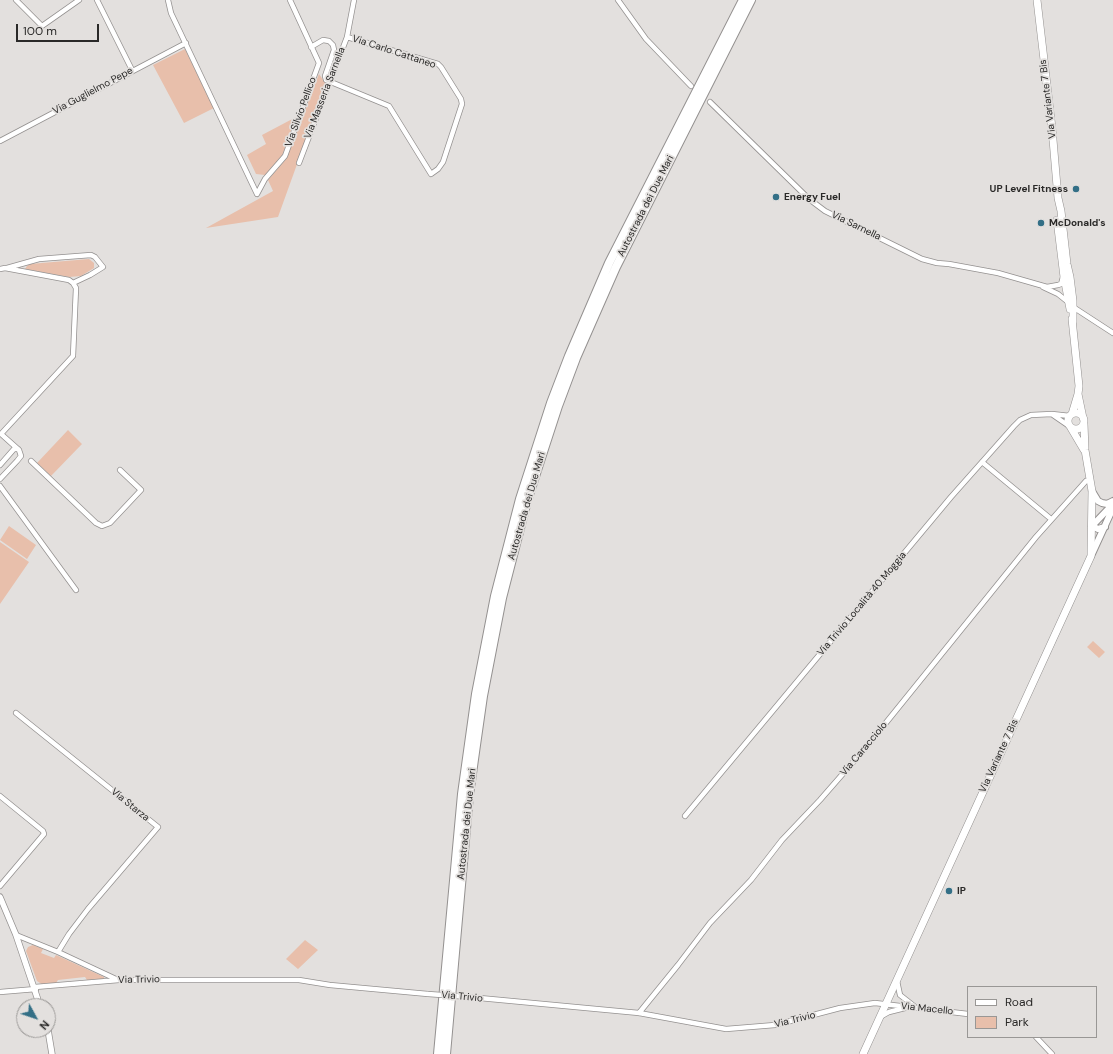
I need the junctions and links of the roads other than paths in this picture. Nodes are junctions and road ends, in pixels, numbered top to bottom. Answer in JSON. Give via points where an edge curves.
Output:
{"nodes":[{"id":1,"x":16,"y":0,"type":"edge"},
{"id":2,"x":79,"y":0,"type":"edge"},
{"id":3,"x":97,"y":0,"type":"edge"},
{"id":4,"x":168,"y":0,"type":"edge"},
{"id":5,"x":290,"y":0,"type":"edge"},
{"id":6,"x":354,"y":0,"type":"edge"},
{"id":7,"x":618,"y":0,"type":"edge"},
{"id":8,"x":743,"y":0,"type":"edge"},
{"id":9,"x":752,"y":0,"type":"edge"},
{"id":10,"x":1037,"y":0,"type":"edge"},
{"id":11,"x":347,"y":37,"type":"junction"},
{"id":12,"x":186,"y":43,"type":"junction"},
{"id":13,"x":311,"y":47,"type":"junction"},
{"id":14,"x":132,"y":70,"type":"junction"},
{"id":15,"x":329,"y":82,"type":"junction"},
{"id":16,"x":690,"y":86,"type":"dead end"},
{"id":17,"x":710,"y":102,"type":"dead end"},
{"id":18,"x":0,"y":141,"type":"edge"},
{"id":19,"x":299,"y":163,"type":"dead end"},
{"id":20,"x":1058,"y":198,"type":"junction"},
{"id":21,"x":1068,"y":264,"type":"junction"},
{"id":22,"x":3,"y":269,"type":"edge"},
{"id":23,"x":1064,"y":277,"type":"junction"},
{"id":24,"x":73,"y":283,"type":"junction"},
{"id":25,"x":1038,"y":285,"type":"junction"},
{"id":26,"x":1066,"y":288,"type":"junction"},
{"id":27,"x":1058,"y":294,"type":"junction"},
{"id":28,"x":1070,"y":304,"type":"junction"},
{"id":29,"x":1113,"y":333,"type":"edge"},
{"id":30,"x":1078,"y":394,"type":"junction"},
{"id":31,"x":1052,"y":414,"type":"junction"},
{"id":32,"x":1071,"y":415,"type":"junction"},
{"id":33,"x":1084,"y":421,"type":"junction"},
{"id":34,"x":1070,"y":427,"type":"junction"},
{"id":35,"x":19,"y":450,"type":"junction"},
{"id":36,"x":1085,"y":450,"type":"junction"},
{"id":37,"x":31,"y":462,"type":"dead end"},
{"id":38,"x":982,"y":462,"type":"junction"},
{"id":39,"x":0,"y":464,"type":"edge"},
{"id":40,"x":120,"y":470,"type":"dead end"},
{"id":41,"x":0,"y":479,"type":"edge"},
{"id":42,"x":1086,"y":481,"type":"dead end"},
{"id":43,"x":0,"y":486,"type":"edge"},
{"id":44,"x":1092,"y":491,"type":"junction"},
{"id":45,"x":1113,"y":502,"type":"edge"},
{"id":46,"x":1113,"y":508,"type":"edge"},
{"id":47,"x":1051,"y":519,"type":"junction"},
{"id":48,"x":1092,"y":526,"type":"junction"},
{"id":49,"x":1104,"y":527,"type":"junction"},
{"id":50,"x":1091,"y":556,"type":"junction"},
{"id":51,"x":76,"y":590,"type":"dead end"},
{"id":52,"x":16,"y":713,"type":"dead end"},
{"id":53,"x":0,"y":796,"type":"edge"},
{"id":54,"x":685,"y":816,"type":"dead end"},
{"id":55,"x":0,"y":886,"type":"edge"},
{"id":56,"x":0,"y":897,"type":"edge"},
{"id":57,"x":16,"y":935,"type":"junction"},
{"id":58,"x":58,"y":952,"type":"junction"},
{"id":59,"x":119,"y":980,"type":"junction"},
{"id":60,"x":897,"y":980,"type":"junction"},
{"id":61,"x":35,"y":988,"type":"junction"},
{"id":62,"x":0,"y":992,"type":"edge"},
{"id":63,"x":38,"y":998,"type":"edge"},
{"id":64,"x":886,"y":1005,"type":"junction"},
{"id":65,"x":913,"y":1007,"type":"junction"},
{"id":66,"x":639,"y":1013,"type":"junction"},
{"id":67,"x":967,"y":1014,"type":"edge"},
{"id":68,"x":880,"y":1017,"type":"junction"},
{"id":69,"x":49,"y":1038,"type":"edge"},
{"id":70,"x":1037,"y":1038,"type":"edge"},
{"id":71,"x":52,"y":1054,"type":"edge"},
{"id":72,"x":438,"y":1054,"type":"edge"},
{"id":73,"x":446,"y":1054,"type":"edge"},
{"id":74,"x":863,"y":1054,"type":"edge"},
{"id":75,"x":1052,"y":1054,"type":"edge"}],
"edges":[{"from":1,"to":2,"type":"street","via":[[42,26]]},
{"from":3,"to":14,"type":"street"},
{"from":4,"to":12,"type":"street","via":[[171,13]]},
{"from":5,"to":13,"type":"street","name":"Via Silvio Pellico"},
{"from":6,"to":11,"type":"street","name":"Via Masseria Sarnella"},
{"from":7,"to":16,"type":"street","via":[[646,39]]},
{"from":8,"to":72,"type":"highway","name":"Autostrada dei Due Mari","via":[[609,263],[551,403],[520,499],[495,596],[470,730]]},
{"from":9,"to":73,"type":"highway","name":"Autostrada dei Due Mari","via":[[616,267],[558,406],[527,501],[502,598],[483,696],[470,795]]},
{"from":10,"to":20,"type":"main road","name":"Via Variante 7 Bis"},
{"from":11,"to":15,"type":"street","name":"Via Masseria Sarnella"},
{"from":11,"to":15,"type":"street","name":"Via Carlo Cattaneo","via":[[441,67],[462,104],[446,156],[438,169],[431,174],[389,106]]},
{"from":12,"to":13,"type":"street","name":"Via Silvio Pellico","via":[[256,194],[285,156],[319,63]]},
{"from":12,"to":14,"type":"street","name":"Via Guglielmo Pepe"},
{"from":13,"to":15,"type":"street","name":"Via Silvio Pellico","via":[[323,40],[334,45],[325,76]]},
{"from":14,"to":18,"type":"street","name":"Via Guglielmo Pepe"},
{"from":15,"to":19,"type":"street","name":"Via Masseria Sarnella"},
{"from":17,"to":25,"type":"street","name":"Via Sarnella","via":[[809,199],[826,211],[922,259],[998,273]]},
{"from":20,"to":21,"type":"main road","name":"Via Variante 7 Bis"},
{"from":20,"to":23,"type":"main road","name":"Via Variante 7 Bis","via":[[1056,211]]},
{"from":21,"to":26,"type":"main road","name":"Via Variante 7 Bis"},
{"from":21,"to":28,"type":"main road","name":"Via Variante 7 Bis"},
{"from":22,"to":24,"type":"street"},
{"from":22,"to":24,"type":"street","via":[[39,259],[91,255],[96,257],[103,267]]},
{"from":23,"to":25,"type":"street","via":[[1061,284],[1056,286]]},
{"from":23,"to":26,"type":"main road","name":"Via Variante 7 Bis"},
{"from":24,"to":35,"type":"street","via":[[76,288],[73,356],[1,434]]},
{"from":25,"to":27,"type":"street"},
{"from":26,"to":27,"type":"street"},
{"from":26,"to":28,"type":"main road","name":"Via Variante 7 Bis"},
{"from":27,"to":28,"type":"street"},
{"from":28,"to":29,"type":"street"},
{"from":28,"to":30,"type":"main road","name":"Via Variante 7 Bis"},
{"from":30,"to":32,"type":"main road","name":"Via Variante 7 Bis"},
{"from":30,"to":33,"type":"main road","name":"Via Variante 7 Bis"},
{"from":31,"to":32,"type":"street","name":"Via Trivio Località 40 Moggia"},
{"from":31,"to":34,"type":"street"},
{"from":31,"to":38,"type":"street","name":"Via Trivio Località 40 Moggia","via":[[1031,415],[1020,420]]},
{"from":32,"to":33,"type":"main road","via":[[1077,413]]},
{"from":32,"to":34,"type":"main road","via":[[1067,421]]},
{"from":33,"to":34,"type":"main road","via":[[1078,429]]},
{"from":33,"to":36,"type":"main road","name":"Via Variante 7 Bis"},
{"from":34,"to":36,"type":"main road","name":"Via Variante 7 Bis"},
{"from":35,"to":39,"type":"street","via":[[14,449]]},
{"from":35,"to":41,"type":"street","via":[[20,456],[17,461]]},
{"from":36,"to":44,"type":"main road","name":"Via Variante 7 Bis"},
{"from":37,"to":40,"type":"street","via":[[102,526],[110,523],[141,490]]},
{"from":38,"to":47,"type":"street"},
{"from":38,"to":54,"type":"street","name":"Via Trivio Località 40 Moggia"},
{"from":42,"to":47,"type":"street","name":"Via Caracciolo"},
{"from":43,"to":51,"type":"street"},
{"from":44,"to":45,"type":"main road","via":[[1102,504]]},
{"from":44,"to":48,"type":"main road","name":"Via Variante 7 Bis"},
{"from":45,"to":48,"type":"main road"},
{"from":46,"to":49,"type":"main road"},
{"from":47,"to":66,"type":"street","name":"Via Caracciolo","via":[[868,745],[782,840],[751,880],[710,923]]},
{"from":48,"to":49,"type":"main road","via":[[1098,529]]},
{"from":48,"to":50,"type":"main road","name":"Via Variante 7 Bis"},
{"from":49,"to":50,"type":"main road"},
{"from":50,"to":60,"type":"main road","name":"Via Variante 7 Bis"},
{"from":52,"to":58,"type":"street","name":"Via Starza","via":[[158,827],[88,909]]},
{"from":53,"to":55,"type":"street","via":[[44,834]]},
{"from":56,"to":57,"type":"street"},
{"from":57,"to":58,"type":"street"},
{"from":57,"to":61,"type":"street"},
{"from":58,"to":59,"type":"street"},
{"from":59,"to":61,"type":"street","name":"Via Trivio"},
{"from":59,"to":66,"type":"street","name":"Via Trivio","bridge":true,"via":[[299,980],[330,986]]},
{"from":60,"to":64,"type":"main road","name":"Via Variante 7 Bis"},
{"from":60,"to":65,"type":"street","via":[[900,995]]},
{"from":61,"to":62,"type":"street","name":"Via Trivio"},
{"from":61,"to":63,"type":"street"},
{"from":64,"to":65,"type":"street","name":"Via Macello"},
{"from":64,"to":66,"type":"street","name":"Via Trivio","via":[[875,1003],[840,1008],[775,1026],[726,1029]]},
{"from":64,"to":68,"type":"main road","name":"Via Variante 7 Bis"},
{"from":65,"to":67,"type":"street","name":"Via Macello"},
{"from":65,"to":68,"type":"street","via":[[889,1012]]},
{"from":68,"to":74,"type":"main road","name":"Via Variante 7 Bis"},
{"from":69,"to":71,"type":"street"},
{"from":70,"to":75,"type":"street"}]}
